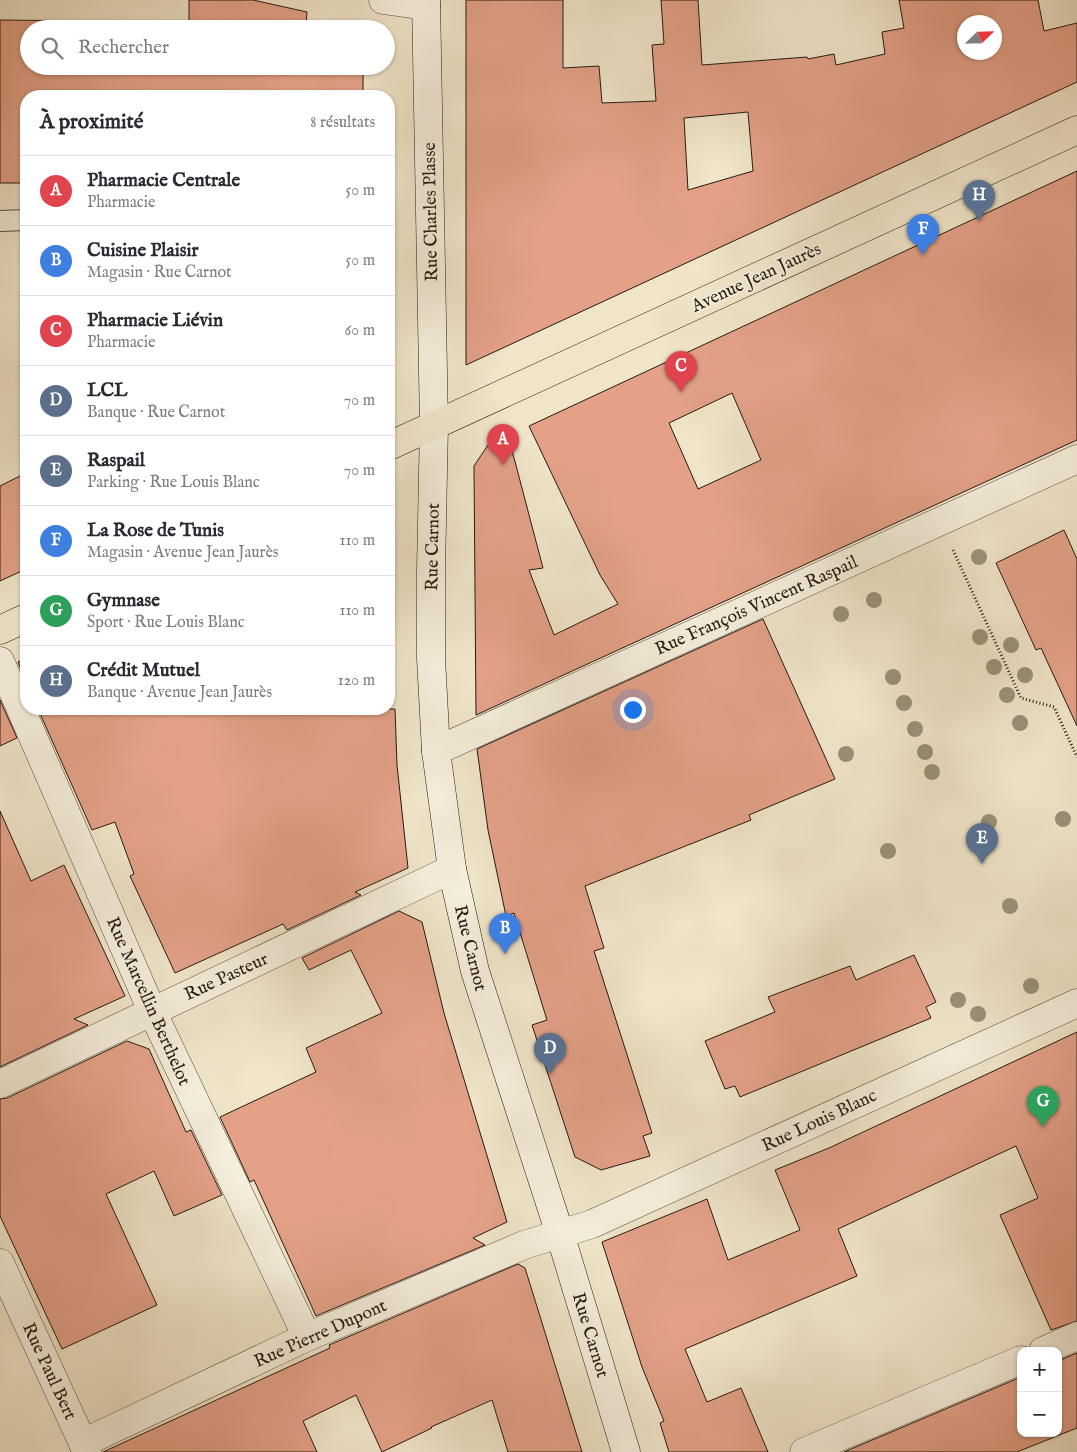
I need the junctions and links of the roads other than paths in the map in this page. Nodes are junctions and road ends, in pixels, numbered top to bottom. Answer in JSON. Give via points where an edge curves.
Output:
{"nodes":[{"id":1,"x":383,"y":0,"type":"edge"},
{"id":2,"x":426,"y":3,"type":"edge"},
{"id":3,"x":1077,"y":130,"type":"edge"},
{"id":4,"x":20,"y":220,"type":"edge"},
{"id":5,"x":0,"y":221,"type":"edge"},
{"id":6,"x":434,"y":424,"type":"junction"},
{"id":7,"x":395,"y":443,"type":"edge"},
{"id":8,"x":1077,"y":459,"type":"edge"},
{"id":9,"x":20,"y":621,"type":"edge"},
{"id":10,"x":0,"y":630,"type":"edge"},
{"id":11,"x":0,"y":660,"type":"edge"},
{"id":12,"x":20,"y":706,"type":"edge"},
{"id":13,"x":24,"y":715,"type":"edge"},
{"id":14,"x":436,"y":751,"type":"junction"},
{"id":15,"x":452,"y":869,"type":"junction"},
{"id":16,"x":1077,"y":1003,"type":"edge"},
{"id":17,"x":152,"y":1011,"type":"junction"},
{"id":18,"x":0,"y":1084,"type":"edge"},
{"id":19,"x":560,"y":1234,"type":"junction"},
{"id":20,"x":0,"y":1263,"type":"edge"},
{"id":21,"x":1077,"y":1336,"type":"edge"},
{"id":22,"x":307,"y":1337,"type":"junction"},
{"id":23,"x":1052,"y":1347,"type":"edge"},
{"id":24,"x":1017,"y":1362,"type":"edge"},
{"id":25,"x":85,"y":1448,"type":"edge"},
{"id":26,"x":626,"y":1452,"type":"edge"},
{"id":27,"x":804,"y":1452,"type":"edge"}],
"edges":[{"from":1,"to":2,"type":"street"},
{"from":2,"to":6,"type":"street","name":"Rue Charles Plasse"},
{"from":3,"to":6,"type":"main road","name":"Avenue Jean Jaurès"},
{"from":4,"to":5,"type":"lane"},
{"from":6,"to":7,"type":"main road","name":"Avenue Jean Jaurès"},
{"from":6,"to":14,"type":"street","name":"Rue Carnot","via":[[431,658]]},
{"from":8,"to":14,"type":"street","name":"Rue François Vincent Raspail"},
{"from":9,"to":10,"type":"main road"},
{"from":11,"to":12,"type":"street","name":"Rue Marcellin Berthelot"},
{"from":13,"to":17,"type":"street","name":"Rue Marcellin Berthelot"},
{"from":14,"to":15,"type":"street","name":"Rue Carnot"},
{"from":15,"to":17,"type":"street","name":"Rue Pasteur"},
{"from":15,"to":19,"type":"street","name":"Rue Carnot","via":[[474,970]]},
{"from":16,"to":19,"type":"street","name":"Rue Louis Blanc","via":[[592,1224]]},
{"from":17,"to":18,"type":"street","name":"Rue Pasteur"},
{"from":17,"to":22,"type":"street","name":"Rue Marcellin Berthelot"},
{"from":19,"to":22,"type":"street","name":"Rue Pierre Dupont","via":[[524,1245]]},
{"from":19,"to":26,"type":"street","name":"Rue Carnot"},
{"from":20,"to":25,"type":"street","name":"Rue Paul Bert"},
{"from":21,"to":23,"type":"street"},
{"from":22,"to":25,"type":"street","name":"Rue Pierre Dupont"},
{"from":24,"to":27,"type":"street"}]}
